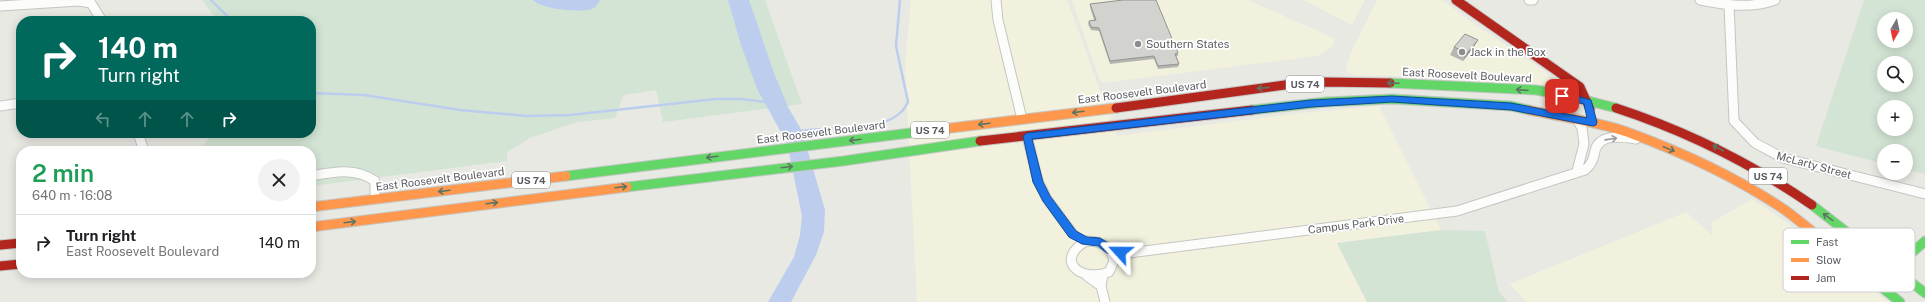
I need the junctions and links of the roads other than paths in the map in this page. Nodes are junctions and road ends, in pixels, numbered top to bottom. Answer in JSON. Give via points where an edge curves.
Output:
{"nodes":[{"id":1,"x":996,"y":0,"type":"edge"},
{"id":2,"x":1456,"y":0,"type":"edge"},
{"id":3,"x":1700,"y":0,"type":"edge"},
{"id":4,"x":1775,"y":0,"type":"edge"},
{"id":5,"x":1729,"y":5,"type":"junction"},
{"id":6,"x":0,"y":6,"type":"edge"},
{"id":7,"x":99,"y":16,"type":"edge"},
{"id":8,"x":1340,"y":82,"type":"junction"},
{"id":9,"x":1476,"y":86,"type":"junction"},
{"id":10,"x":1168,"y":101,"type":"junction"},
{"id":11,"x":1346,"y":101,"type":"junction"},
{"id":12,"x":1588,"y":102,"type":"junction"},
{"id":13,"x":16,"y":104,"type":"edge"},
{"id":14,"x":0,"y":106,"type":"edge"},
{"id":15,"x":1251,"y":110,"type":"junction"},
{"id":16,"x":1022,"y":119,"type":"junction"},
{"id":17,"x":1577,"y":119,"type":"junction"},
{"id":18,"x":1593,"y":122,"type":"junction"},
{"id":19,"x":1027,"y":136,"type":"junction"},
{"id":20,"x":1647,"y":140,"type":"junction"},
{"id":21,"x":894,"y":153,"type":"junction"},
{"id":22,"x":1578,"y":171,"type":"junction"},
{"id":23,"x":316,"y":175,"type":"edge"},
{"id":24,"x":571,"y":175,"type":"junction"},
{"id":25,"x":1925,"y":194,"type":"edge"},
{"id":26,"x":375,"y":199,"type":"junction"},
{"id":27,"x":316,"y":206,"type":"edge"},
{"id":28,"x":316,"y":218,"type":"edge"},
{"id":29,"x":376,"y":219,"type":"junction"},
{"id":30,"x":316,"y":227,"type":"edge"},
{"id":31,"x":1808,"y":228,"type":"edge"},
{"id":32,"x":1842,"y":228,"type":"edge"},
{"id":33,"x":1073,"y":234,"type":"junction"},
{"id":34,"x":1086,"y":241,"type":"junction"},
{"id":35,"x":1925,"y":241,"type":"edge"},
{"id":36,"x":16,"y":244,"type":"edge"},
{"id":37,"x":0,"y":246,"type":"edge"},
{"id":38,"x":1074,"y":248,"type":"junction"},
{"id":39,"x":1111,"y":250,"type":"junction"},
{"id":40,"x":1915,"y":250,"type":"edge"},
{"id":41,"x":1129,"y":253,"type":"junction"},
{"id":42,"x":1114,"y":261,"type":"junction"},
{"id":43,"x":16,"y":264,"type":"edge"},
{"id":44,"x":0,"y":266,"type":"edge"},
{"id":45,"x":1086,"y":275,"type":"junction"},
{"id":46,"x":1103,"y":275,"type":"junction"},
{"id":47,"x":1915,"y":285,"type":"edge"},
{"id":48,"x":1100,"y":286,"type":"junction"},
{"id":49,"x":1888,"y":292,"type":"edge"},
{"id":50,"x":1925,"y":293,"type":"edge"},
{"id":51,"x":1105,"y":302,"type":"edge"},
{"id":52,"x":1900,"y":302,"type":"edge"}],
"edges":[{"from":1,"to":16,"type":"street","via":[[998,20]]},
{"from":2,"to":12,"type":"main road","via":[[1569,79],[1580,88]]},
{"from":3,"to":5,"type":"street"},
{"from":4,"to":5,"type":"street","via":[[1766,4]]},
{"from":5,"to":25,"type":"street","name":"McLarty Street","via":[[1734,121],[1738,127],[1755,142],[1783,158]]},
{"from":6,"to":7,"type":"street","via":[[79,1],[91,3]]},
{"from":9,"to":8,"type":"main road","name":"East Roosevelt Boulevard","number":"US 74","one_way":true},
{"from":8,"to":10,"type":"main road","name":"East Roosevelt Boulevard","number":"US 74","one_way":true,"via":[[1260,88]]},
{"from":8,"to":15,"type":"main road","via":[[1340,89],[1337,92],[1280,99]]},
{"from":9,"to":11,"type":"main road","via":[[1464,90],[1356,91]]},
{"from":12,"to":9,"type":"main road","name":"East Roosevelt Boulevard","number":"US 74","one_way":true,"via":[[1549,92]]},
{"from":10,"to":16,"type":"main road","name":"East Roosevelt Boulevard","number":"US 74","one_way":true},
{"from":10,"to":19,"type":"main road","via":[[1121,113],[1039,126]]},
{"from":11,"to":15,"type":"main road","number":"US 74"},
{"from":11,"to":17,"type":"main road","number":"US 74","via":[[1392,99],[1511,106]]},
{"from":12,"to":18,"type":"main road"},
{"from":32,"to":12,"type":"main road","name":"East Roosevelt Boulevard","number":"US 74","one_way":true,"via":[[1804,199],[1755,168],[1706,142],[1669,126]]},
{"from":13,"to":14,"type":"street"},
{"from":15,"to":19,"type":"main road","number":"US 74"},
{"from":16,"to":21,"type":"main road","via":[[1021,126],[1016,130],[936,142]]},
{"from":16,"to":24,"type":"main road","name":"East Roosevelt Boulevard","number":"US 74","one_way":true},
{"from":17,"to":18,"type":"main road","number":"US 74"},
{"from":17,"to":22,"type":"street","via":[[1584,136]]},
{"from":18,"to":20,"type":"main road","number":"US 74"},
{"from":19,"to":21,"type":"main road","number":"US 74"},
{"from":19,"to":33,"type":"street","via":[[1038,182],[1047,199]]},
{"from":22,"to":20,"type":"street","name":"Campus Park Drive","one_way":true,"via":[[1591,166],[1596,147],[1601,140]]},
{"from":20,"to":31,"type":"main road","number":"US 74","one_way":true,"via":[[1699,161],[1756,192]]},
{"from":29,"to":21,"type":"main road","number":"US 74","one_way":true},
{"from":22,"to":41,"type":"street","name":"Campus Park Drive","via":[[1457,211]]},
{"from":23,"to":26,"type":"street","via":[[361,172],[375,181]]},
{"from":24,"to":26,"type":"main road","name":"East Roosevelt Boulevard","number":"US 74","one_way":true},
{"from":24,"to":29,"type":"main road","via":[[545,184],[396,205],[381,212]]},
{"from":26,"to":27,"type":"main road","name":"East Roosevelt Boulevard","number":"US 74"},
{"from":26,"to":28,"type":"main road","via":[[360,211]]},
{"from":30,"to":29,"type":"main road","number":"US 74","one_way":true},
{"from":33,"to":34,"type":"street"},
{"from":33,"to":38,"type":"street"},
{"from":34,"to":38,"type":"street"},
{"from":34,"to":39,"type":"street","via":[[1100,242]]},
{"from":35,"to":40,"type":"main road"},
{"from":36,"to":37,"type":"main road"},
{"from":38,"to":45,"type":"street","via":[[1072,264],[1076,270]]},
{"from":39,"to":41,"type":"street","name":"Campus Park Drive"},
{"from":39,"to":42,"type":"street"},
{"from":41,"to":42,"type":"street","name":"Campus Park Drive"},
{"from":42,"to":46,"type":"street","via":[[1109,272]]},
{"from":43,"to":44,"type":"main road"},
{"from":45,"to":46,"type":"street"},
{"from":45,"to":48,"type":"street"},
{"from":46,"to":48,"type":"street"},
{"from":47,"to":50,"type":"main road","name":"East Roosevelt Boulevard","number":"US 74"},
{"from":48,"to":51,"type":"street"},
{"from":49,"to":52,"type":"main road","number":"US 74"}]}
